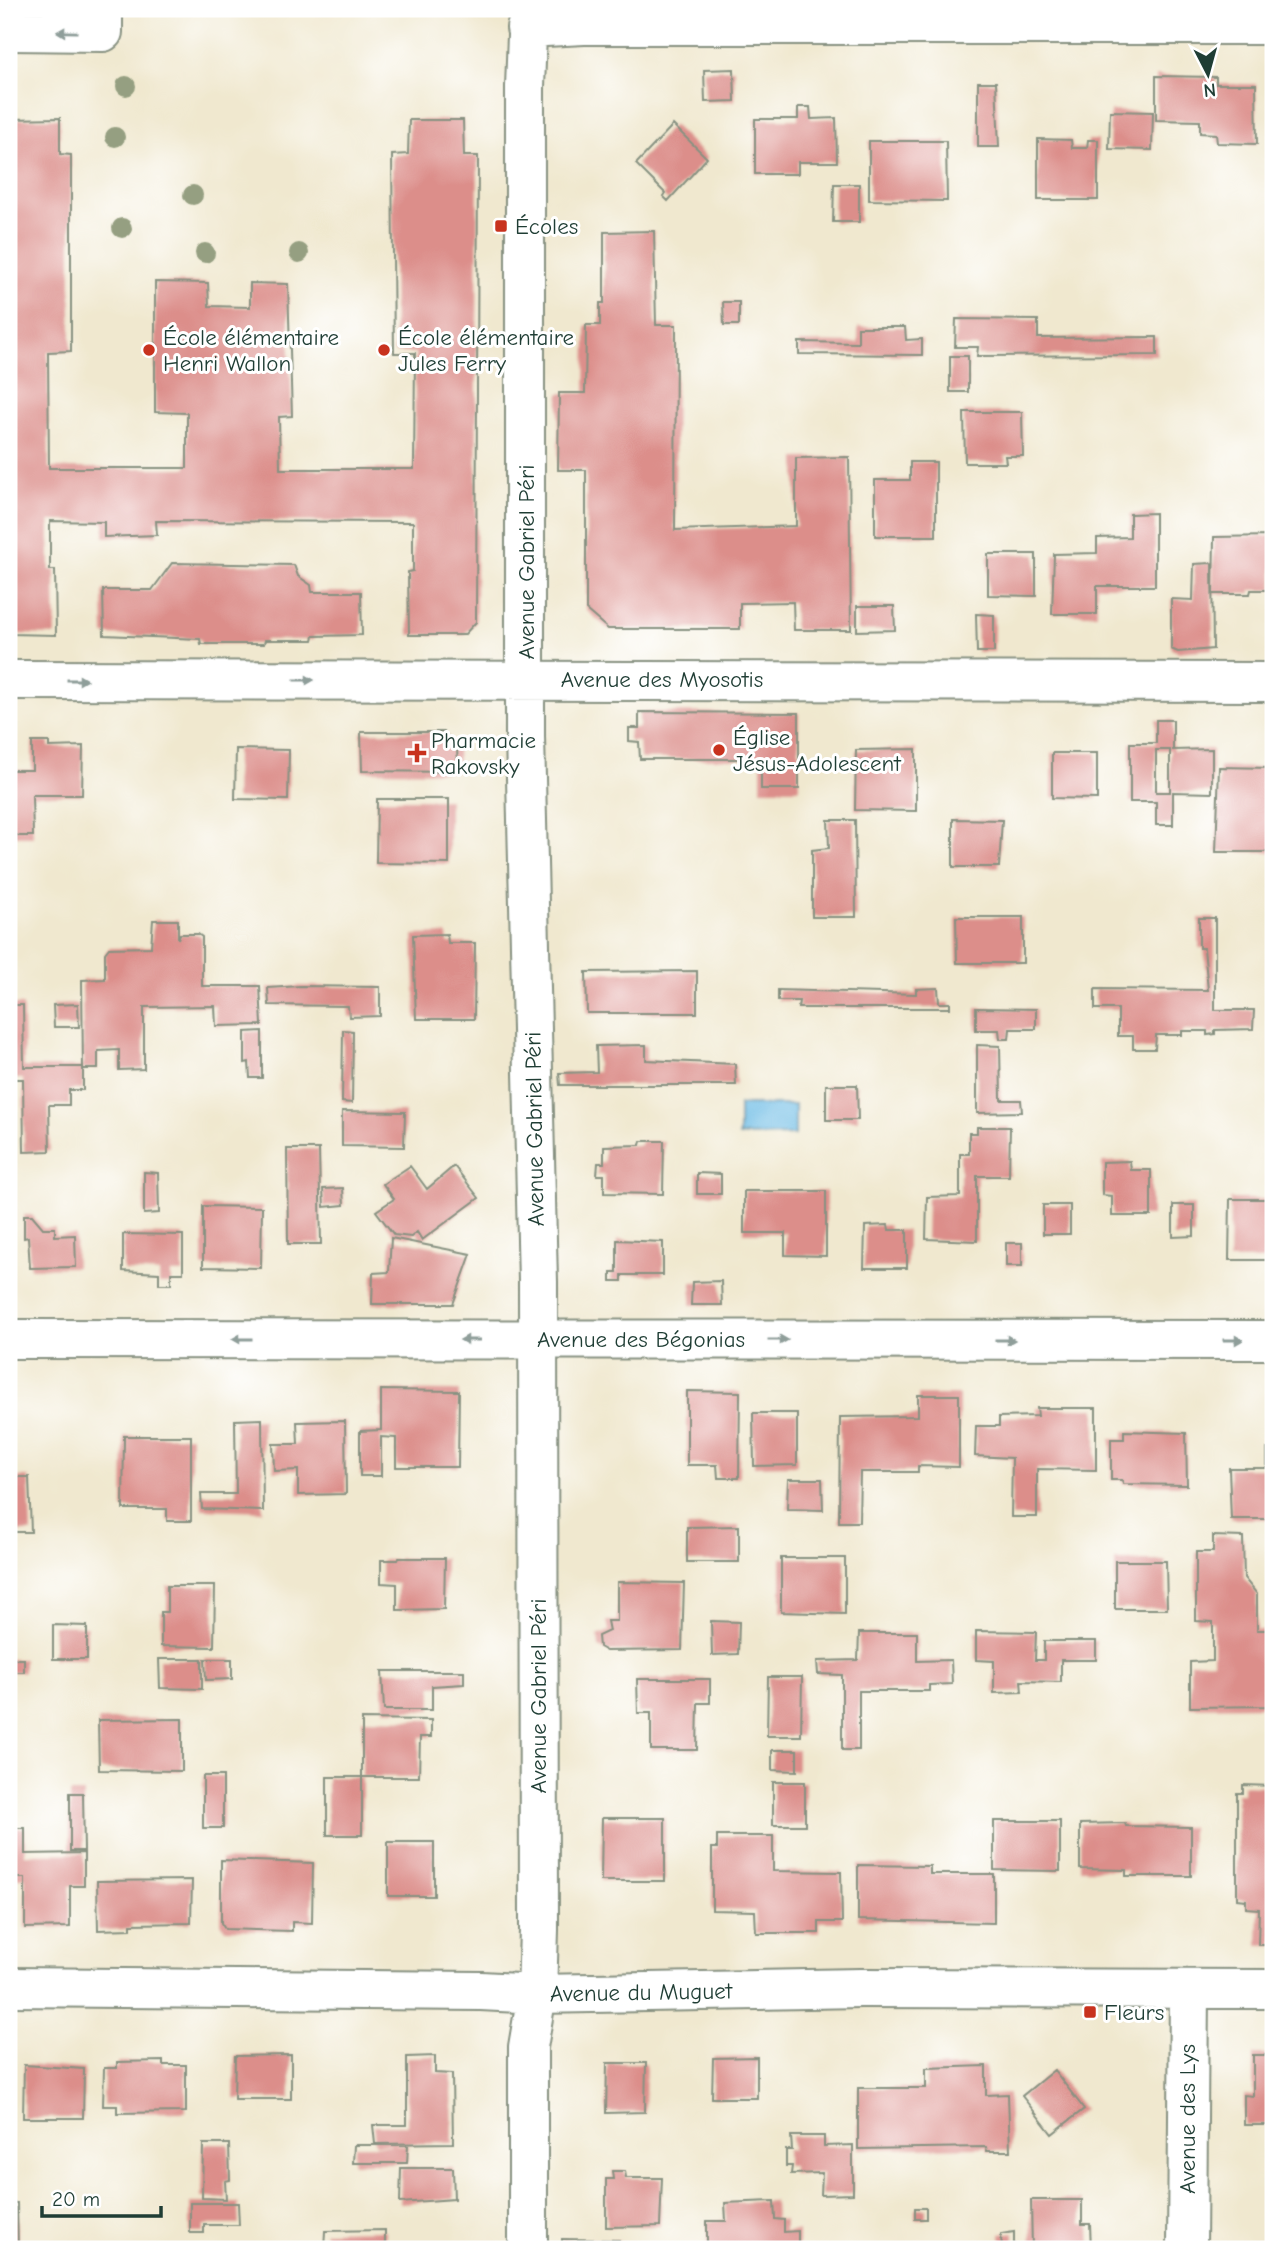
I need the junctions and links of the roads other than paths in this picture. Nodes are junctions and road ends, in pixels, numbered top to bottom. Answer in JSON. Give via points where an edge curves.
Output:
{"nodes":[{"id":1,"x":103,"y":9,"type":"edge"},
{"id":2,"x":527,"y":18,"type":"edge"},
{"id":3,"x":1273,"y":25,"type":"edge"},
{"id":4,"x":9,"y":31,"type":"edge"},
{"id":5,"x":526,"y":679,"type":"junction"},
{"id":6,"x":9,"y":680,"type":"edge"},
{"id":7,"x":1273,"y":682,"type":"edge"},
{"id":8,"x":9,"y":1339,"type":"edge"},
{"id":9,"x":538,"y":1339,"type":"junction"},
{"id":10,"x":1273,"y":1340,"type":"edge"},
{"id":11,"x":9,"y":1987,"type":"edge"},
{"id":12,"x":1189,"y":1989,"type":"junction"},
{"id":13,"x":1273,"y":1989,"type":"edge"},
{"id":14,"x":537,"y":1994,"type":"junction"},
{"id":15,"x":528,"y":2249,"type":"edge"},
{"id":16,"x":1187,"y":2249,"type":"edge"}],
"edges":[{"from":1,"to":4,"type":"street","one_way":true,"via":[[103,32]]},
{"from":2,"to":3,"type":"street","via":[[584,25]]},
{"from":2,"to":5,"type":"street","name":"Avenue Gabriel Péri"},
{"from":6,"to":5,"type":"street","name":"Avenue des Myosotis","one_way":true},
{"from":5,"to":7,"type":"street","name":"Avenue des Myosotis"},
{"from":5,"to":9,"type":"street","name":"Avenue Gabriel Péri"},
{"from":9,"to":8,"type":"street","name":"Avenue des Bégonias","one_way":true},
{"from":9,"to":10,"type":"street","name":"Avenue des Bégonias","one_way":true},
{"from":9,"to":14,"type":"street","name":"Avenue Gabriel Péri"},
{"from":11,"to":14,"type":"street","name":"Avenue du Muguet"},
{"from":12,"to":13,"type":"street","name":"Avenue du Muguet"},
{"from":12,"to":14,"type":"street","name":"Avenue du Muguet","via":[[861,1988]]},
{"from":12,"to":16,"type":"street","name":"Avenue des Lys"},
{"from":14,"to":15,"type":"street","name":"Avenue Gabriel Péri","via":[[528,2047]]}]}
